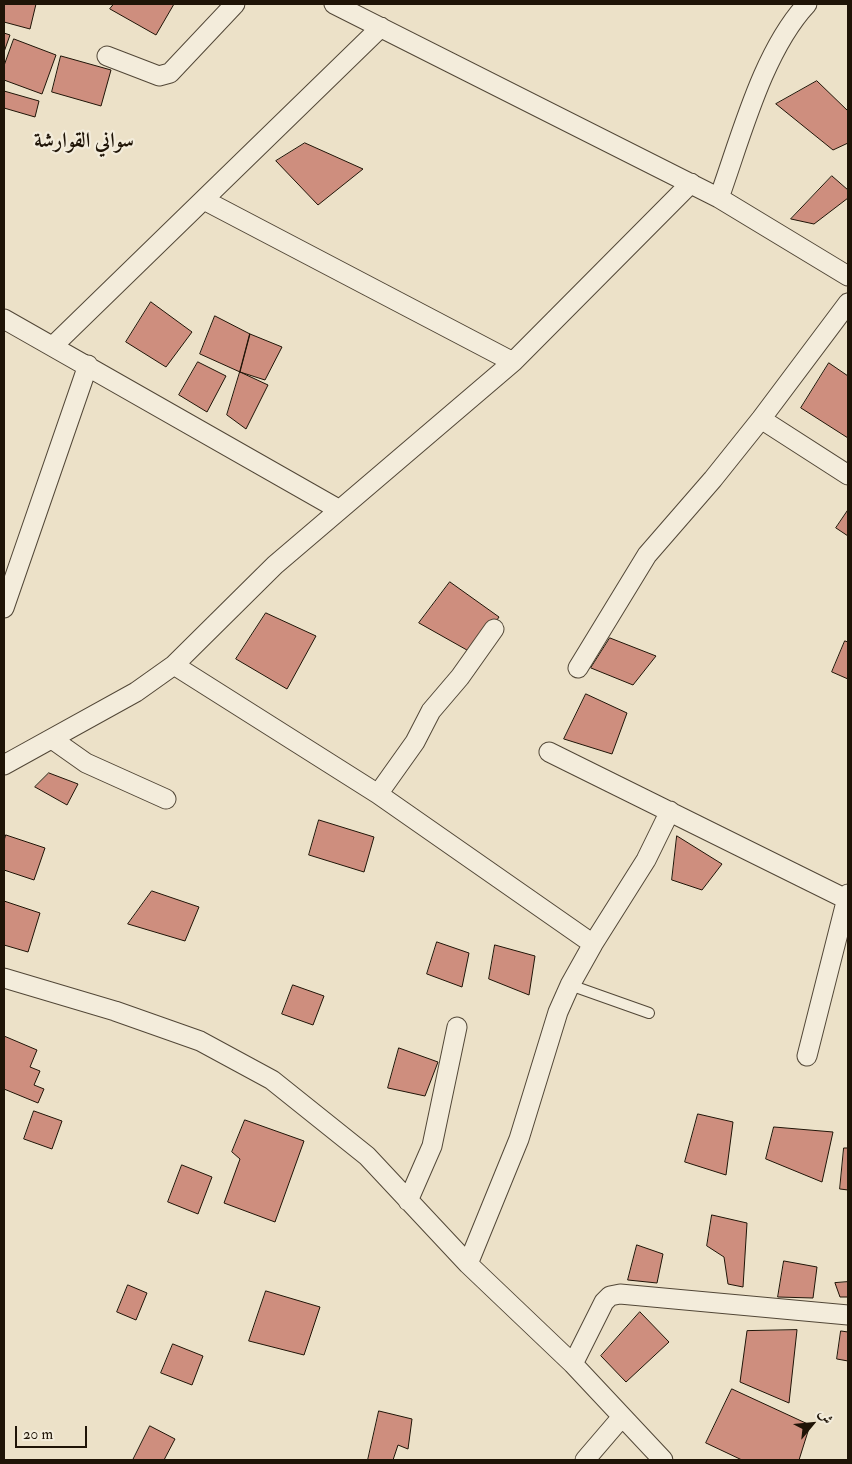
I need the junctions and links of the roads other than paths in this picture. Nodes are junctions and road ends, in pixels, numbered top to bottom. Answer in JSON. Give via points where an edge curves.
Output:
{"nodes":[{"id":1,"x":235,"y":4,"type":"edge"},
{"id":2,"x":334,"y":4,"type":"edge"},
{"id":3,"x":807,"y":4,"type":"edge"},
{"id":4,"x":381,"y":26,"type":"junction"},
{"id":5,"x":107,"y":56,"type":"dead end"},
{"id":6,"x":691,"y":183,"type":"junction"},
{"id":7,"x":719,"y":198,"type":"junction"},
{"id":8,"x":204,"y":200,"type":"junction"},
{"id":9,"x":848,"y":276,"type":"edge"},
{"id":10,"x":848,"y":303,"type":"edge"},
{"id":11,"x":4,"y":319,"type":"edge"},
{"id":12,"x":54,"y":345,"type":"junction"},
{"id":13,"x":513,"y":362,"type":"junction"},
{"id":14,"x":88,"y":365,"type":"junction"},
{"id":15,"x":761,"y":419,"type":"junction"},
{"id":16,"x":848,"y":475,"type":"edge"},
{"id":17,"x":338,"y":508,"type":"junction"},
{"id":18,"x":4,"y":608,"type":"edge"},
{"id":19,"x":494,"y":629,"type":"dead end"},
{"id":20,"x":174,"y":665,"type":"junction"},
{"id":21,"x":578,"y":668,"type":"dead end"},
{"id":22,"x":52,"y":739,"type":"junction"},
{"id":23,"x":549,"y":752,"type":"dead end"},
{"id":24,"x":4,"y":765,"type":"edge"},
{"id":25,"x":378,"y":794,"type":"junction"},
{"id":26,"x":166,"y":799,"type":"dead end"},
{"id":27,"x":670,"y":812,"type":"junction"},
{"id":28,"x":847,"y":896,"type":"edge"},
{"id":29,"x":592,"y":944,"type":"junction"},
{"id":30,"x":4,"y":978,"type":"edge"},
{"id":31,"x":570,"y":985,"type":"junction"},
{"id":32,"x":649,"y":1013,"type":"dead end"},
{"id":33,"x":457,"y":1027,"type":"dead end"},
{"id":34,"x":807,"y":1056,"type":"dead end"},
{"id":35,"x":408,"y":1202,"type":"junction"},
{"id":36,"x":468,"y":1264,"type":"junction"},
{"id":37,"x":848,"y":1315,"type":"edge"},
{"id":38,"x":573,"y":1364,"type":"junction"},
{"id":39,"x":621,"y":1418,"type":"junction"},
{"id":40,"x":585,"y":1460,"type":"edge"},
{"id":41,"x":663,"y":1460,"type":"edge"}],
"edges":[{"from":1,"to":5,"type":"street","via":[[170,73],[159,76]]},
{"from":2,"to":4,"type":"street"},
{"from":3,"to":7,"type":"street","via":[[764,74]]},
{"from":4,"to":6,"type":"street"},
{"from":4,"to":8,"type":"street"},
{"from":6,"to":7,"type":"street"},
{"from":6,"to":13,"type":"street"},
{"from":7,"to":9,"type":"street"},
{"from":8,"to":12,"type":"street"},
{"from":8,"to":13,"type":"street"},
{"from":10,"to":15,"type":"street"},
{"from":11,"to":12,"type":"street"},
{"from":12,"to":14,"type":"street"},
{"from":13,"to":17,"type":"street"},
{"from":14,"to":17,"type":"street"},
{"from":14,"to":18,"type":"street"},
{"from":15,"to":16,"type":"street"},
{"from":15,"to":21,"type":"street","via":[[647,555]]},
{"from":17,"to":20,"type":"street"},
{"from":19,"to":25,"type":"street","via":[[431,711],[415,742]]},
{"from":20,"to":22,"type":"street","via":[[136,692]]},
{"from":20,"to":25,"type":"street"},
{"from":22,"to":24,"type":"street"},
{"from":22,"to":26,"type":"street","via":[[86,763]]},
{"from":23,"to":27,"type":"street"},
{"from":25,"to":29,"type":"street"},
{"from":27,"to":28,"type":"street"},
{"from":27,"to":29,"type":"street","via":[[646,860]]},
{"from":28,"to":34,"type":"street"},
{"from":29,"to":31,"type":"street"},
{"from":30,"to":35,"type":"street","via":[[115,1011],[200,1041],[272,1080],[367,1156]]},
{"from":31,"to":32,"type":"lane"},
{"from":31,"to":36,"type":"street","via":[[558,1012],[519,1139]]},
{"from":33,"to":35,"type":"street","via":[[432,1146]]},
{"from":35,"to":36,"type":"street"},
{"from":36,"to":38,"type":"street"},
{"from":37,"to":38,"type":"street","via":[[620,1294],[610,1296],[604,1302]]},
{"from":38,"to":39,"type":"street"},
{"from":39,"to":40,"type":"street"},
{"from":39,"to":41,"type":"street"}]}
